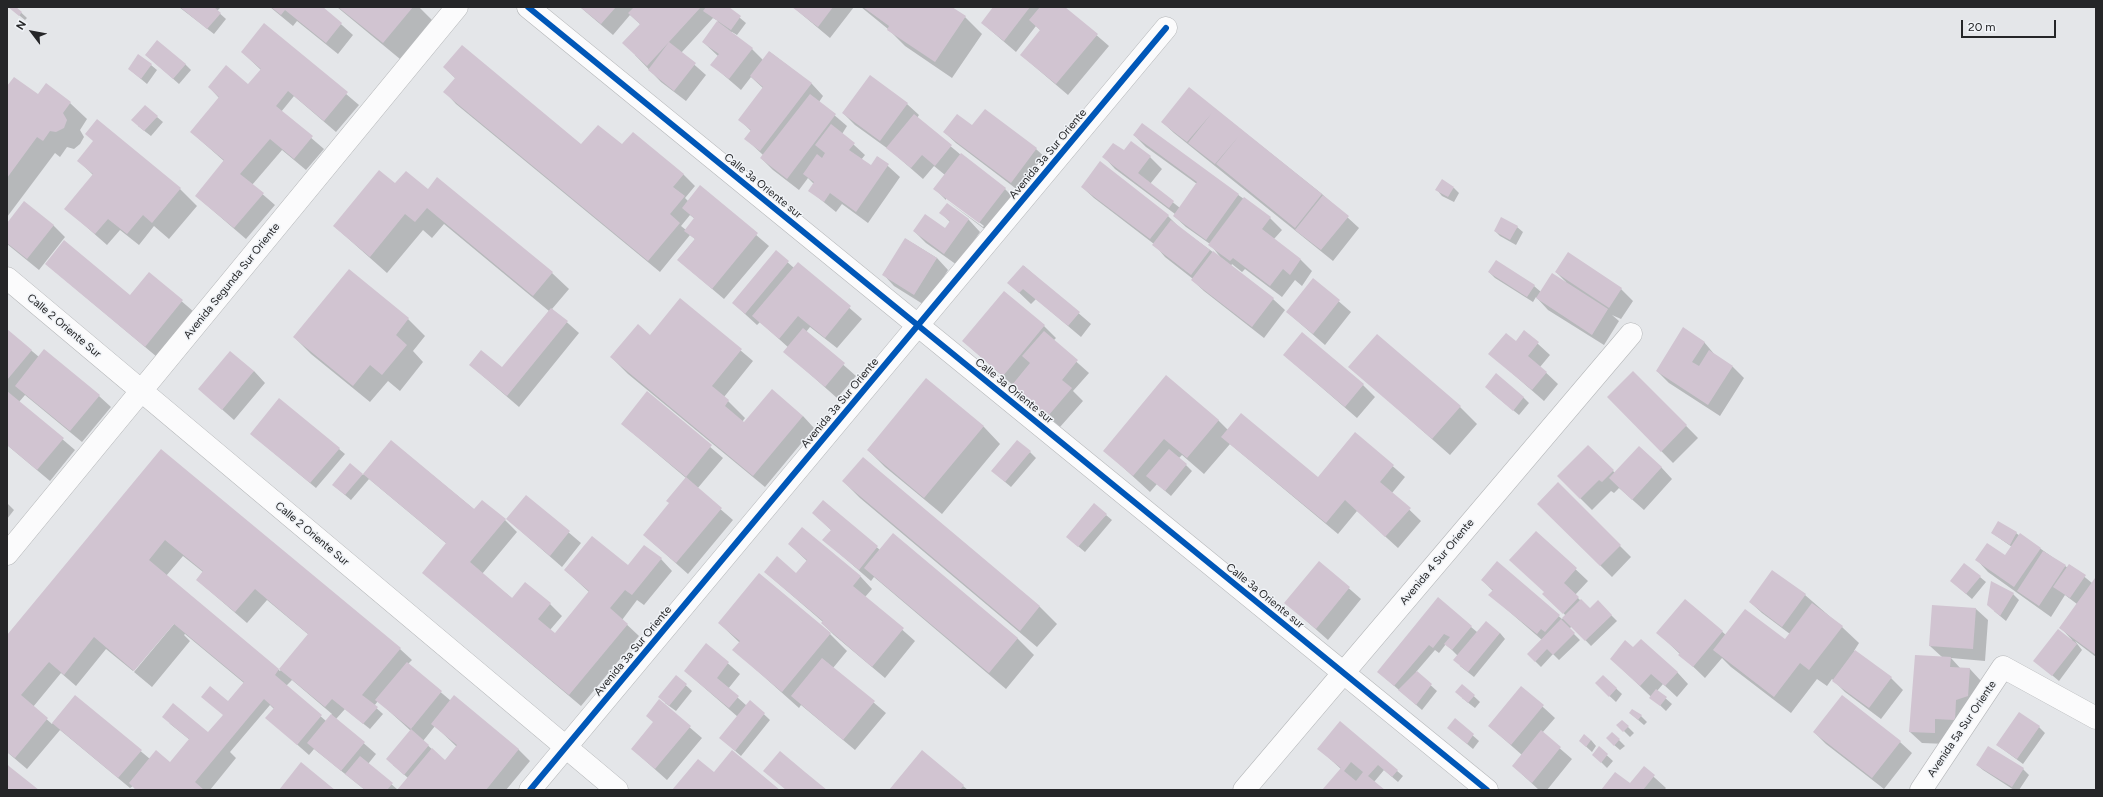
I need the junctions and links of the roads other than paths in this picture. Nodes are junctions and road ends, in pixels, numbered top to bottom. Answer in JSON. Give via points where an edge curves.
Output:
{"nodes":[{"id":1,"x":457,"y":7,"type":"edge"},
{"id":2,"x":528,"y":7,"type":"edge"},
{"id":3,"x":1166,"y":28,"type":"dead end"},
{"id":4,"x":7,"y":278,"type":"edge"},
{"id":5,"x":918,"y":325,"type":"junction"},
{"id":6,"x":1631,"y":334,"type":"dead end"},
{"id":7,"x":141,"y":391,"type":"junction"},
{"id":8,"x":7,"y":554,"type":"edge"},
{"id":9,"x":1343,"y":673,"type":"junction"},
{"id":10,"x":2096,"y":718,"type":"edge"},
{"id":11,"x":566,"y":747,"type":"junction"},
{"id":12,"x":530,"y":790,"type":"edge"},
{"id":13,"x":617,"y":790,"type":"edge"},
{"id":14,"x":1244,"y":790,"type":"edge"},
{"id":15,"x":1487,"y":790,"type":"edge"},
{"id":16,"x":1921,"y":790,"type":"edge"}],
"edges":[{"from":1,"to":7,"type":"street","name":"Avenida Segunda Sur Oriente"},
{"from":2,"to":5,"type":"street","name":"Calle 3a Oriente sur"},
{"from":3,"to":5,"type":"street","name":"Avenida 3a Sur Oriente"},
{"from":4,"to":7,"type":"street","name":"Calle 2 Oriente Sur"},
{"from":5,"to":9,"type":"street","name":"Calle 3a Oriente sur"},
{"from":5,"to":11,"type":"street","name":"Avenida 3a Sur Oriente"},
{"from":6,"to":9,"type":"street","name":"Avenida 4 Sur Oriente"},
{"from":7,"to":8,"type":"street","name":"Avenida Segunda Sur Oriente"},
{"from":7,"to":11,"type":"street","name":"Calle 2 Oriente Sur"},
{"from":9,"to":14,"type":"street","name":"Avenida 4 Sur Oriente"},
{"from":9,"to":15,"type":"street","name":"Calle 3a Oriente sur"},
{"from":10,"to":16,"type":"street","name":"Avenida 5a Sur Oriente","via":[[2002,667]]},
{"from":11,"to":12,"type":"street","name":"Avenida 3a Sur Oriente"},
{"from":11,"to":13,"type":"street","name":"Calle 2 Oriente Sur"}]}
